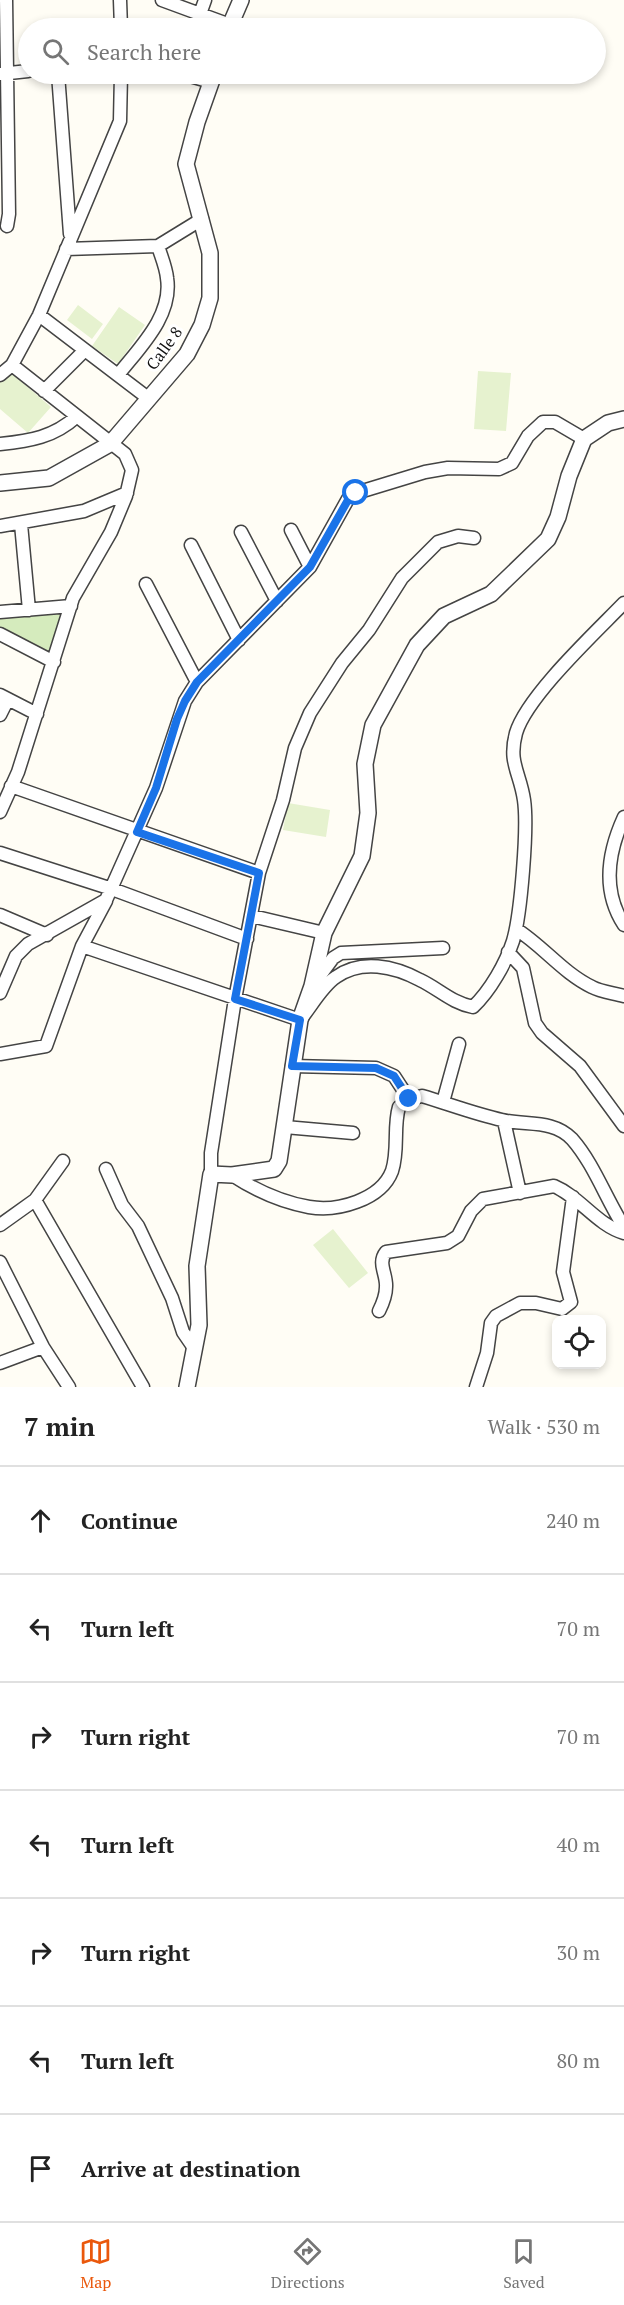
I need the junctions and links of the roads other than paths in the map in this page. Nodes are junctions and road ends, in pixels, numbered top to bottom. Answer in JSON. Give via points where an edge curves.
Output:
{"nodes":[{"id":1,"x":6,"y":0,"type":"edge"},
{"id":2,"x":120,"y":0,"type":"edge"},
{"id":3,"x":162,"y":0,"type":"edge"},
{"id":4,"x":205,"y":0,"type":"edge"},
{"id":5,"x":241,"y":0,"type":"edge"},
{"id":6,"x":200,"y":14,"type":"junction"},
{"id":7,"x":3,"y":17,"type":"edge"},
{"id":8,"x":121,"y":18,"type":"edge"},
{"id":9,"x":209,"y":18,"type":"edge"},
{"id":10,"x":234,"y":18,"type":"edge"},
{"id":11,"x":18,"y":72,"type":"edge"},
{"id":12,"x":3,"y":74,"type":"edge"},
{"id":13,"x":59,"y":84,"type":"edge"},
{"id":14,"x":121,"y":84,"type":"edge"},
{"id":15,"x":210,"y":84,"type":"edge"},
{"id":16,"x":7,"y":98,"type":"junction"},
{"id":17,"x":0,"y":113,"type":"edge"},
{"id":18,"x":202,"y":219,"type":"junction"},
{"id":19,"x":7,"y":226,"type":"dead end"},
{"id":20,"x":68,"y":244,"type":"junction"},
{"id":21,"x":158,"y":246,"type":"junction"},
{"id":22,"x":39,"y":315,"type":"junction"},
{"id":23,"x":84,"y":350,"type":"junction"},
{"id":24,"x":12,"y":365,"type":"junction"},
{"id":25,"x":0,"y":375,"type":"edge"},
{"id":26,"x":118,"y":375,"type":"junction"},
{"id":27,"x":44,"y":391,"type":"junction"},
{"id":28,"x":148,"y":398,"type":"junction"},
{"id":29,"x":76,"y":417,"type":"junction"},
{"id":30,"x":624,"y":419,"type":"edge"},
{"id":31,"x":584,"y":439,"type":"junction"},
{"id":32,"x":0,"y":444,"type":"edge"},
{"id":33,"x":110,"y":444,"type":"junction"},
{"id":34,"x":0,"y":483,"type":"edge"},
{"id":35,"x":127,"y":493,"type":"junction"},
{"id":36,"x":21,"y":524,"type":"junction"},
{"id":37,"x":0,"y":526,"type":"edge"},
{"id":38,"x":291,"y":530,"type":"dead end"},
{"id":39,"x":241,"y":532,"type":"dead end"},
{"id":40,"x":474,"y":538,"type":"dead end"},
{"id":41,"x":191,"y":545,"type":"dead end"},
{"id":42,"x":310,"y":567,"type":"junction"},
{"id":43,"x":146,"y":584,"type":"dead end"},
{"id":44,"x":277,"y":601,"type":"junction"},
{"id":45,"x":624,"y":603,"type":"edge"},
{"id":46,"x":71,"y":606,"type":"junction"},
{"id":47,"x":29,"y":610,"type":"junction"},
{"id":48,"x":0,"y":612,"type":"edge"},
{"id":49,"x":0,"y":634,"type":"edge"},
{"id":50,"x":239,"y":640,"type":"junction"},
{"id":51,"x":54,"y":662,"type":"junction"},
{"id":52,"x":197,"y":682,"type":"junction"},
{"id":53,"x":4,"y":697,"type":"edge"},
{"id":54,"x":37,"y":714,"type":"junction"},
{"id":55,"x":0,"y":715,"type":"edge"},
{"id":56,"x":11,"y":786,"type":"junction"},
{"id":57,"x":0,"y":813,"type":"edge"},
{"id":58,"x":624,"y":817,"type":"edge"},
{"id":59,"x":137,"y":832,"type":"junction"},
{"id":60,"x":0,"y":853,"type":"edge"},
{"id":61,"x":259,"y":873,"type":"junction"},
{"id":62,"x":109,"y":894,"type":"junction"},
{"id":63,"x":0,"y":915,"type":"edge"},
{"id":64,"x":252,"y":916,"type":"junction"},
{"id":65,"x":624,"y":925,"type":"edge"},
{"id":66,"x":516,"y":929,"type":"junction"},
{"id":67,"x":324,"y":933,"type":"junction"},
{"id":68,"x":47,"y":934,"type":"junction"},
{"id":69,"x":247,"y":939,"type":"junction"},
{"id":70,"x":82,"y":946,"type":"junction"},
{"id":71,"x":443,"y":948,"type":"dead end"},
{"id":72,"x":508,"y":952,"type":"junction"},
{"id":73,"x":312,"y":986,"type":"junction"},
{"id":74,"x":0,"y":993,"type":"edge"},
{"id":75,"x":624,"y":996,"type":"edge"},
{"id":76,"x":235,"y":999,"type":"junction"},
{"id":77,"x":300,"y":1020,"type":"junction"},
{"id":78,"x":459,"y":1044,"type":"dead end"},
{"id":79,"x":0,"y":1054,"type":"edge"},
{"id":80,"x":292,"y":1066,"type":"junction"},
{"id":81,"x":409,"y":1099,"type":"junction"},
{"id":82,"x":443,"y":1102,"type":"junction"},
{"id":83,"x":504,"y":1121,"type":"junction"},
{"id":84,"x":624,"y":1126,"type":"edge"},
{"id":85,"x":285,"y":1127,"type":"junction"},
{"id":86,"x":352,"y":1133,"type":"dead end"},
{"id":87,"x":63,"y":1161,"type":"dead end"},
{"id":88,"x":106,"y":1169,"type":"dead end"},
{"id":89,"x":211,"y":1174,"type":"junction"},
{"id":90,"x":232,"y":1175,"type":"junction"},
{"id":91,"x":520,"y":1193,"type":"junction"},
{"id":92,"x":573,"y":1197,"type":"junction"},
{"id":93,"x":35,"y":1200,"type":"junction"},
{"id":94,"x":0,"y":1225,"type":"edge"},
{"id":95,"x":624,"y":1227,"type":"edge"},
{"id":96,"x":624,"y":1233,"type":"edge"},
{"id":97,"x":0,"y":1262,"type":"edge"},
{"id":98,"x":379,"y":1311,"type":"dead end"},
{"id":99,"x":44,"y":1347,"type":"junction"},
{"id":100,"x":194,"y":1348,"type":"junction"},
{"id":101,"x":0,"y":1362,"type":"edge"},
{"id":102,"x":69,"y":1387,"type":"edge"},
{"id":103,"x":143,"y":1387,"type":"edge"},
{"id":104,"x":187,"y":1387,"type":"edge"},
{"id":105,"x":476,"y":1387,"type":"edge"}],
"edges":[{"from":1,"to":7,"type":"street"},
{"from":2,"to":8,"type":"street"},
{"from":3,"to":6,"type":"street"},
{"from":4,"to":6,"type":"street"},
{"from":5,"to":10,"type":"street"},
{"from":6,"to":9,"type":"street"},
{"from":7,"to":12,"type":"street"},
{"from":11,"to":12,"type":"street"},
{"from":12,"to":16,"type":"street"},
{"from":13,"to":20,"type":"street"},
{"from":14,"to":20,"type":"street","via":[[120,121]]},
{"from":15,"to":18,"type":"street","name":"Calle 8","via":[[186,164]]},
{"from":16,"to":17,"type":"street"},
{"from":16,"to":19,"type":"street"},
{"from":18,"to":21,"type":"street"},
{"from":18,"to":28,"type":"street","name":"Calle 8","via":[[212,273],[202,325],[187,354]]},
{"from":20,"to":21,"type":"street"},
{"from":20,"to":22,"type":"street"},
{"from":21,"to":26,"type":"street","via":[[168,278],[167,301],[157,324]]},
{"from":22,"to":23,"type":"street"},
{"from":22,"to":24,"type":"street"},
{"from":23,"to":26,"type":"street"},
{"from":23,"to":27,"type":"street"},
{"from":24,"to":25,"type":"street"},
{"from":24,"to":27,"type":"street"},
{"from":26,"to":28,"type":"street"},
{"from":27,"to":29,"type":"street"},
{"from":28,"to":33,"type":"street","name":"Calle 8"},
{"from":29,"to":32,"type":"street","via":[[49,436]]},
{"from":29,"to":33,"type":"street"},
{"from":30,"to":31,"type":"street","via":[[608,423]]},
{"from":31,"to":42,"type":"street","via":[[555,422],[543,422],[528,436],[512,463],[499,469],[448,468],[356,493],[348,500]]},
{"from":31,"to":67,"type":"street","via":[[548,538],[491,594],[444,616],[417,645],[373,725],[365,764],[368,813],[362,856]]},
{"from":33,"to":34,"type":"street","name":"Calle 8","via":[[49,478]]},
{"from":33,"to":35,"type":"street","via":[[131,463]]},
{"from":35,"to":36,"type":"street","via":[[84,511]]},
{"from":35,"to":46,"type":"street"},
{"from":36,"to":37,"type":"street"},
{"from":36,"to":47,"type":"street"},
{"from":38,"to":42,"type":"street"},
{"from":39,"to":44,"type":"street"},
{"from":40,"to":61,"type":"street","via":[[458,536],[438,542],[402,578],[369,630],[342,663],[310,713],[295,748]]},
{"from":41,"to":50,"type":"street"},
{"from":42,"to":44,"type":"street"},
{"from":43,"to":52,"type":"street"},
{"from":44,"to":50,"type":"street"},
{"from":45,"to":66,"type":"street","via":[[567,660],[523,717],[517,732],[512,762],[524,799],[524,838]]},
{"from":46,"to":47,"type":"street"},
{"from":46,"to":51,"type":"street"},
{"from":47,"to":48,"type":"street"},
{"from":49,"to":51,"type":"street"},
{"from":50,"to":52,"type":"street"},
{"from":51,"to":54,"type":"street"},
{"from":52,"to":59,"type":"street","via":[[177,719],[156,788]]},
{"from":53,"to":54,"type":"street"},
{"from":53,"to":55,"type":"street"},
{"from":54,"to":56,"type":"street"},
{"from":56,"to":57,"type":"street"},
{"from":56,"to":59,"type":"street"},
{"from":58,"to":65,"type":"street","via":[[611,852],[609,880],[612,900]]},
{"from":59,"to":61,"type":"street"},
{"from":59,"to":62,"type":"street"},
{"from":60,"to":62,"type":"street"},
{"from":61,"to":64,"type":"street"},
{"from":62,"to":68,"type":"street"},
{"from":62,"to":69,"type":"street"},
{"from":62,"to":70,"type":"street"},
{"from":63,"to":68,"type":"street"},
{"from":64,"to":67,"type":"street"},
{"from":64,"to":69,"type":"street"},
{"from":66,"to":72,"type":"street"},
{"from":66,"to":75,"type":"street","via":[[536,941],[575,977],[593,988]]},
{"from":67,"to":73,"type":"street"},
{"from":68,"to":74,"type":"street","via":[[16,956]]},
{"from":69,"to":76,"type":"street"},
{"from":70,"to":76,"type":"street"},
{"from":70,"to":79,"type":"street","via":[[46,1046]]},
{"from":71,"to":73,"type":"street","via":[[341,953]]},
{"from":72,"to":77,"type":"street","via":[[483,998],[473,1007],[458,1004],[419,979],[386,967],[362,966],[335,977]]},
{"from":72,"to":84,"type":"street","via":[[523,968],[535,1023],[580,1066]]},
{"from":73,"to":77,"type":"street"},
{"from":76,"to":77,"type":"street"},
{"from":76,"to":89,"type":"street"},
{"from":77,"to":80,"type":"street"},
{"from":78,"to":82,"type":"street"},
{"from":80,"to":81,"type":"street","via":[[376,1068],[394,1076]]},
{"from":80,"to":85,"type":"street"},
{"from":81,"to":82,"type":"street","via":[[422,1096]]},
{"from":81,"to":90,"type":"street","via":[[399,1107],[396,1117],[392,1171],[382,1188],[366,1198],[344,1205],[310,1208],[258,1191]]},
{"from":82,"to":83,"type":"street"},
{"from":83,"to":91,"type":"street"},
{"from":83,"to":95,"type":"street","via":[[542,1124],[571,1138]]},
{"from":85,"to":86,"type":"street"},
{"from":85,"to":90,"type":"street","via":[[274,1169]]},
{"from":87,"to":93,"type":"street"},
{"from":88,"to":100,"type":"street","via":[[122,1205],[138,1227],[172,1298],[183,1332]]},
{"from":89,"to":90,"type":"street"},
{"from":89,"to":100,"type":"street","via":[[197,1266],[199,1326]]},
{"from":91,"to":92,"type":"street","via":[[554,1186]]},
{"from":91,"to":98,"type":"street","via":[[476,1203],[458,1236],[447,1243],[386,1252],[382,1267],[387,1285]]},
{"from":92,"to":96,"type":"street","via":[[612,1230]]},
{"from":92,"to":105,"type":"street","via":[[563,1272],[571,1302],[562,1309],[520,1304],[496,1316]]},
{"from":93,"to":94,"type":"street"},
{"from":93,"to":103,"type":"street"},
{"from":97,"to":99,"type":"street"},
{"from":99,"to":101,"type":"street"},
{"from":99,"to":102,"type":"street"},
{"from":100,"to":104,"type":"street"}]}
